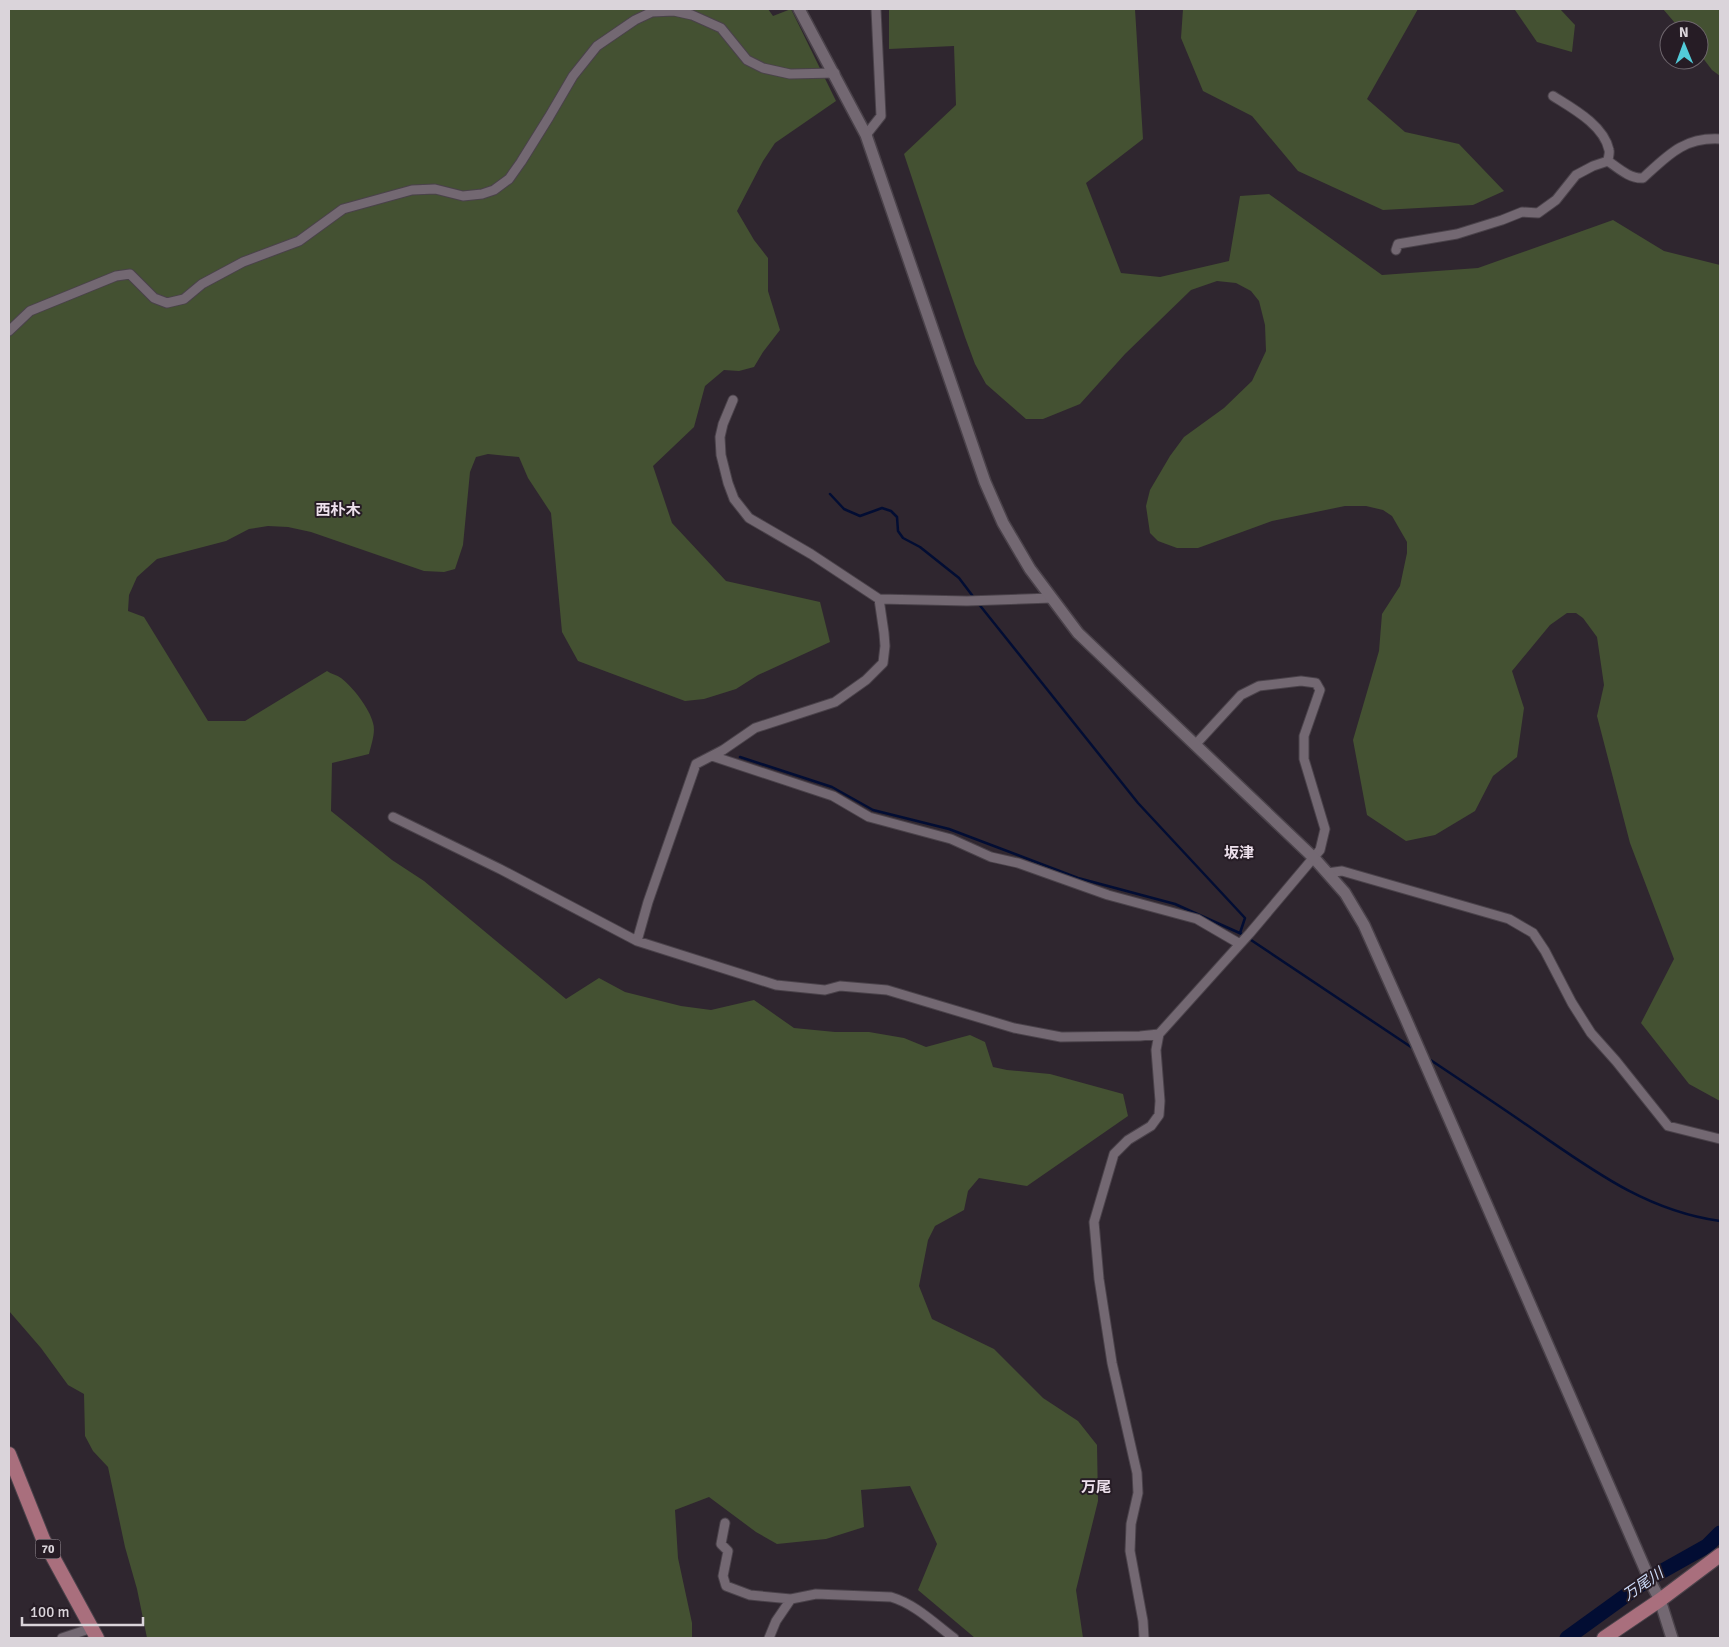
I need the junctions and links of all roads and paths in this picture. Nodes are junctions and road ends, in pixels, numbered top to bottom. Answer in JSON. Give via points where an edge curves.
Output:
{"nodes":[{"id":1,"x":799,"y":9,"type":"edge"},
{"id":2,"x":876,"y":9,"type":"edge"},
{"id":3,"x":834,"y":73,"type":"junction"},
{"id":4,"x":1553,"y":96,"type":"dead end"},
{"id":5,"x":866,"y":135,"type":"junction"},
{"id":6,"x":1720,"y":139,"type":"edge"},
{"id":7,"x":1608,"y":161,"type":"junction"},
{"id":8,"x":1396,"y":250,"type":"dead end"},
{"id":9,"x":9,"y":331,"type":"edge"},
{"id":10,"x":733,"y":400,"type":"dead end"},
{"id":11,"x":879,"y":598,"type":"junction"},
{"id":12,"x":1052,"y":598,"type":"junction"},
{"id":13,"x":1195,"y":745,"type":"junction"},
{"id":14,"x":712,"y":756,"type":"junction"},
{"id":15,"x":394,"y":817,"type":"dead end"},
{"id":16,"x":1314,"y":858,"type":"junction"},
{"id":17,"x":1327,"y":873,"type":"junction"},
{"id":18,"x":637,"y":941,"type":"junction"},
{"id":19,"x":1242,"y":942,"type":"junction"},
{"id":20,"x":1159,"y":1034,"type":"junction"},
{"id":21,"x":1720,"y":1139,"type":"edge"},
{"id":22,"x":9,"y":1454,"type":"edge"},
{"id":23,"x":725,"y":1523,"type":"dead end"},
{"id":24,"x":1720,"y":1555,"type":"edge"},
{"id":25,"x":791,"y":1599,"type":"junction"},
{"id":26,"x":1660,"y":1600,"type":"junction"},
{"id":27,"x":95,"y":1633,"type":"edge"},
{"id":28,"x":62,"y":1638,"type":"edge"},
{"id":29,"x":769,"y":1638,"type":"edge"},
{"id":30,"x":954,"y":1638,"type":"edge"},
{"id":31,"x":1144,"y":1638,"type":"edge"},
{"id":32,"x":1604,"y":1638,"type":"edge"},
{"id":33,"x":1672,"y":1638,"type":"edge"}],
"edges":[{"from":1,"to":3,"type":"street"},
{"from":2,"to":5,"type":"street","via":[[881,116]]},
{"from":3,"to":5,"type":"street"},
{"from":3,"to":9,"type":"street","via":[[790,74],[762,68],[747,60],[721,28],[674,11],[652,12],[597,46],[573,76],[509,179],[494,190],[462,196],[435,189],[412,190],[343,209],[299,241],[242,262],[202,284],[184,299],[168,303],[154,298],[130,274],[116,276],[30,311]]},
{"from":4,"to":7,"type":"street","via":[[1576,108],[1604,138],[1609,151]]},
{"from":5,"to":12,"type":"street","via":[[984,482],[1003,523],[1030,569]]},
{"from":6,"to":7,"type":"street","via":[[1693,141],[1680,147],[1643,178],[1630,175]]},
{"from":7,"to":8,"type":"street","via":[[1576,175],[1556,200],[1538,213],[1522,212],[1457,234],[1398,244]]},
{"from":10,"to":11,"type":"street","via":[[720,437],[721,455],[734,499],[749,518]]},
{"from":11,"to":12,"type":"street","via":[[967,601]]},
{"from":11,"to":14,"type":"street","via":[[885,646],[883,663],[866,680],[835,702],[755,728]]},
{"from":12,"to":13,"type":"street","via":[[1078,633]]},
{"from":13,"to":16,"type":"street"},
{"from":13,"to":16,"type":"street","via":[[1241,695],[1259,686],[1300,681],[1316,683],[1320,690],[1304,736],[1304,759],[1325,829],[1320,850]]},
{"from":14,"to":18,"type":"street","via":[[696,764]]},
{"from":14,"to":19,"type":"street","via":[[833,796],[869,817],[952,839],[991,858],[1018,863],[1108,895],[1197,919]]},
{"from":15,"to":18,"type":"street"},
{"from":16,"to":17,"type":"street"},
{"from":16,"to":19,"type":"street"},
{"from":17,"to":21,"type":"street","via":[[1342,871],[1509,919],[1533,933],[1590,1033],[1668,1126]]},
{"from":17,"to":26,"type":"street","via":[[1345,893],[1364,925]]},
{"from":18,"to":20,"type":"street","via":[[776,985],[825,990],[840,986],[887,990],[1014,1028],[1061,1037]]},
{"from":19,"to":20,"type":"street"},
{"from":20,"to":31,"type":"street","via":[[1156,1050],[1159,1115],[1151,1126],[1128,1140],[1114,1154],[1094,1222],[1112,1362],[1137,1473],[1138,1493],[1130,1551]]},
{"from":22,"to":27,"type":"main road","number":"70","via":[[42,1539]]},
{"from":23,"to":25,"type":"street","via":[[722,1544],[728,1551],[723,1576],[726,1586],[750,1595]]},
{"from":24,"to":26,"type":"main road"},
{"from":25,"to":29,"type":"street"},
{"from":25,"to":30,"type":"street","via":[[816,1594],[891,1597],[914,1608]]},
{"from":26,"to":32,"type":"main road"},
{"from":26,"to":33,"type":"street"},
{"from":27,"to":28,"type":"street"}]}
